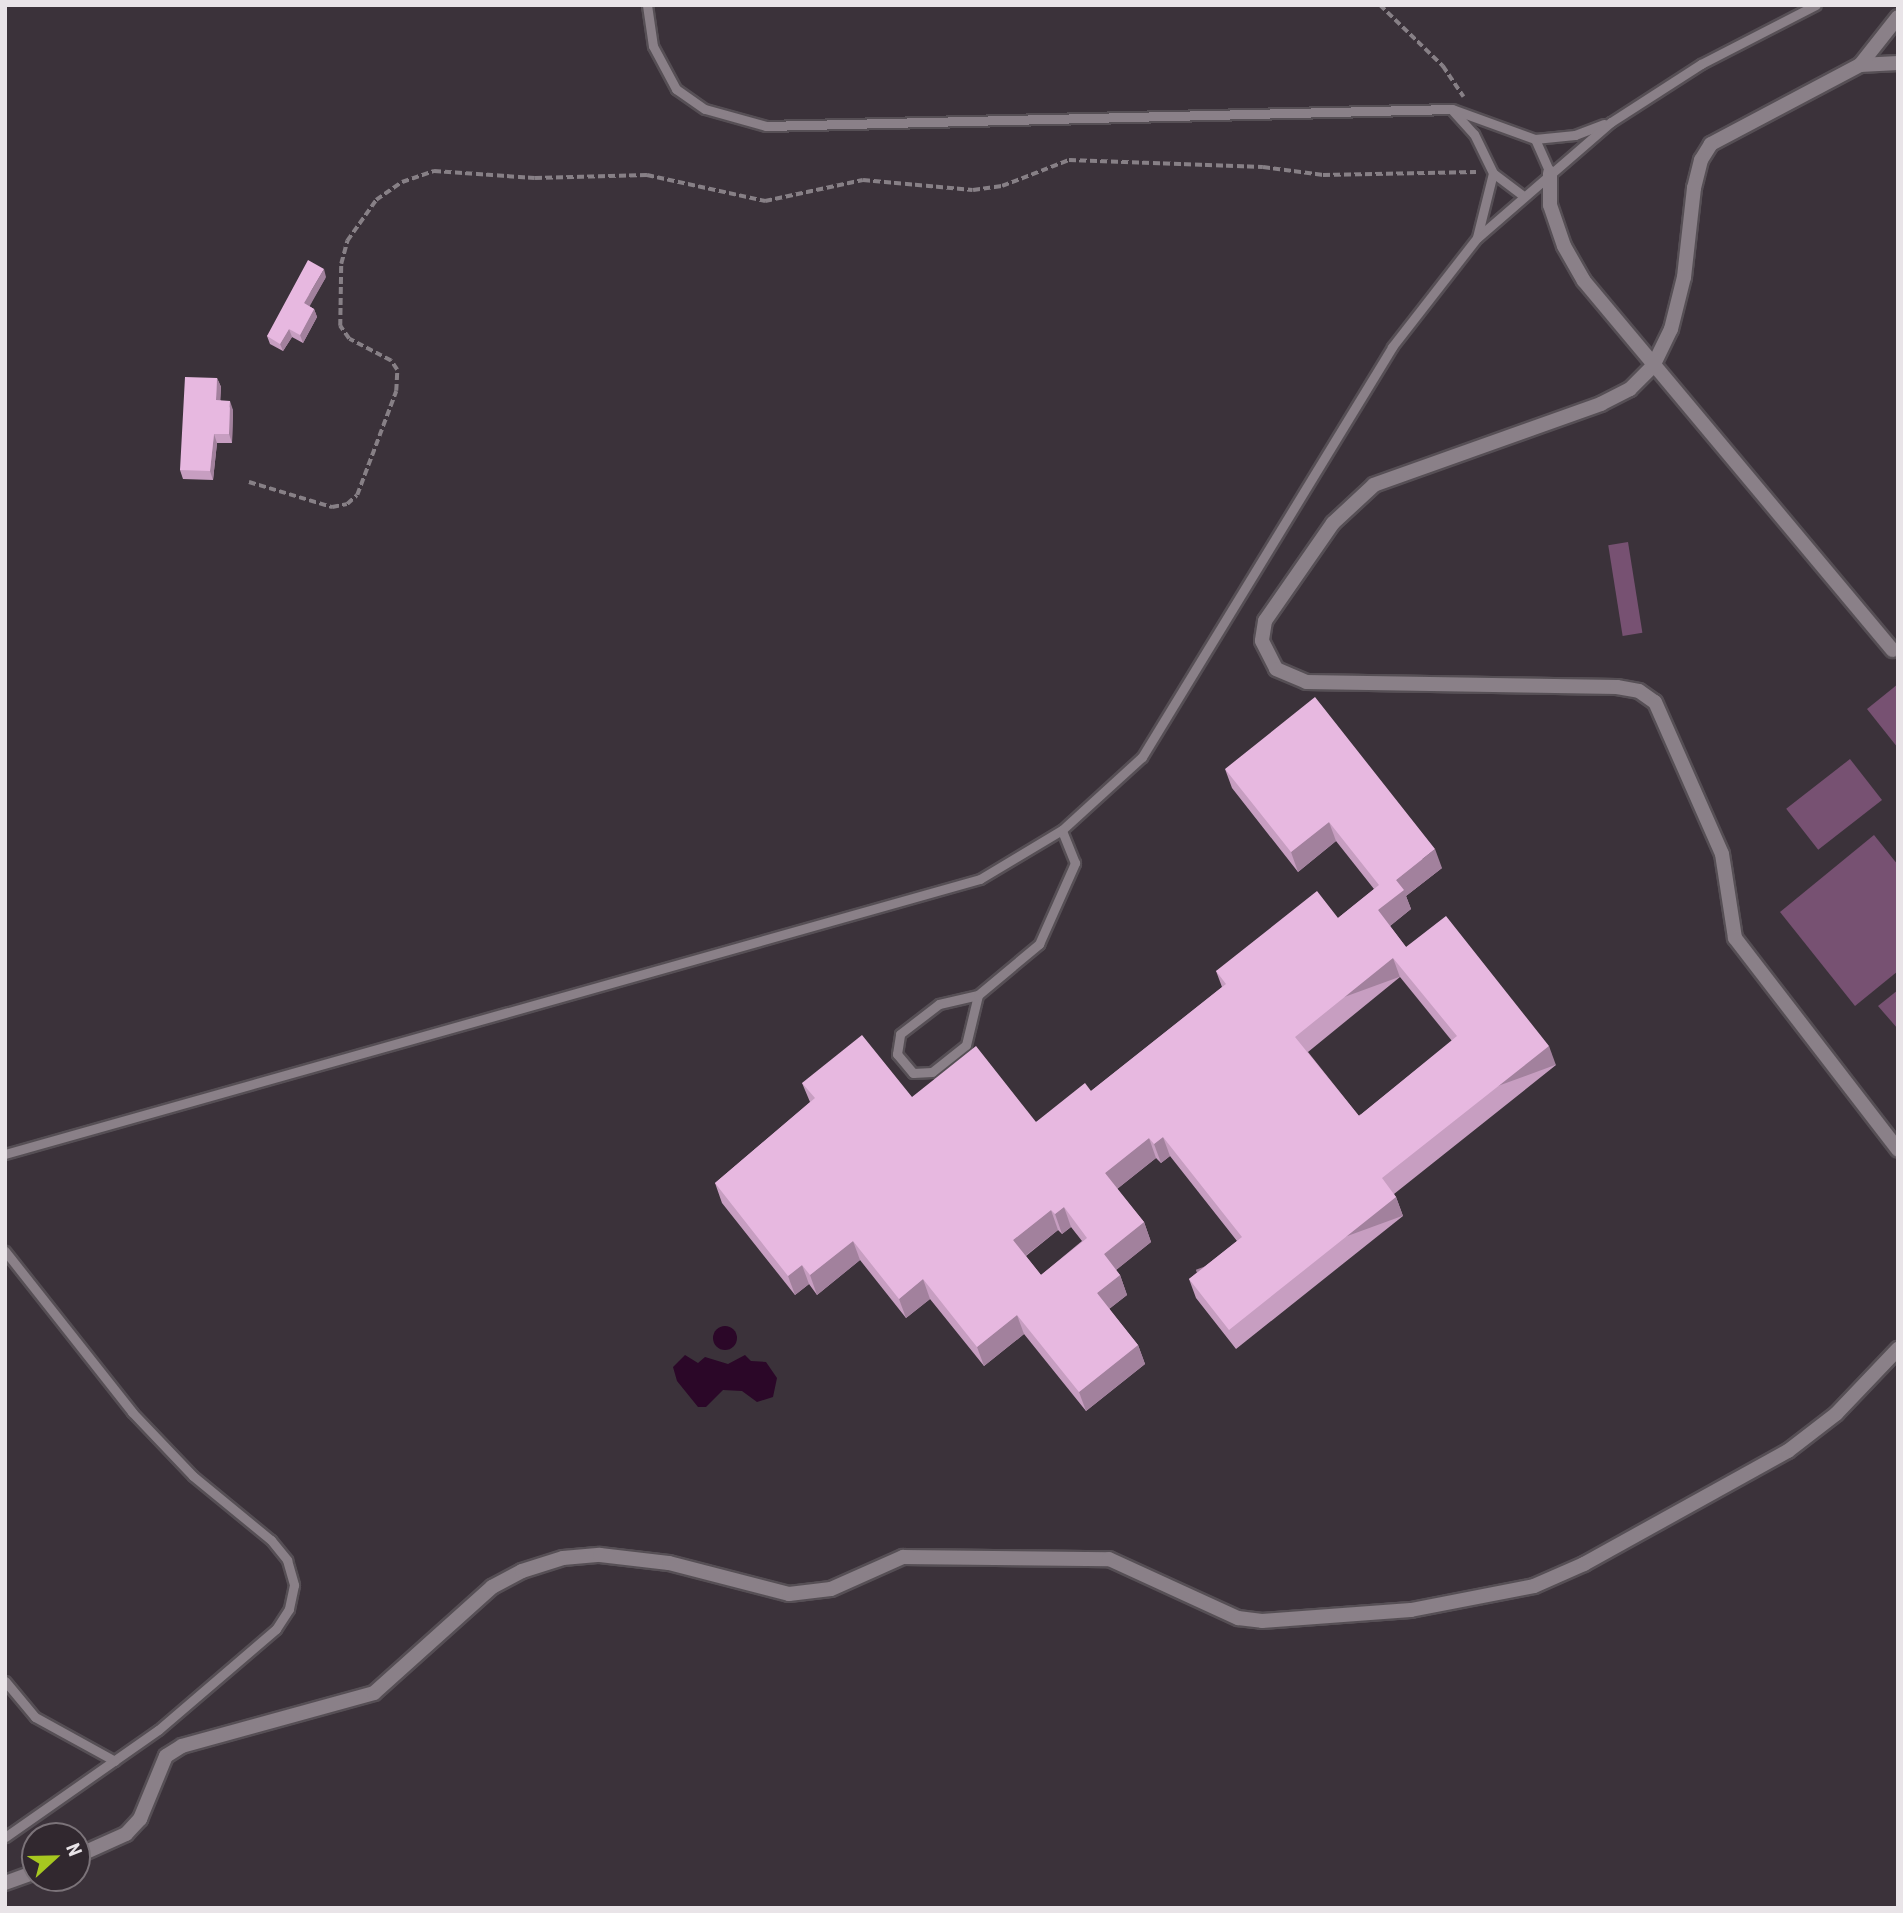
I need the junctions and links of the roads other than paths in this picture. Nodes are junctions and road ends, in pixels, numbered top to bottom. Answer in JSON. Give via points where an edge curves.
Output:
{"nodes":[{"id":1,"x":647,"y":5,"type":"edge"},
{"id":2,"x":1816,"y":5,"type":"edge"},
{"id":3,"x":1898,"y":17,"type":"edge"},
{"id":4,"x":1898,"y":63,"type":"edge"},
{"id":5,"x":1860,"y":65,"type":"junction"},
{"id":6,"x":1452,"y":109,"type":"junction"},
{"id":7,"x":1611,"y":122,"type":"junction"},
{"id":8,"x":1535,"y":139,"type":"junction"},
{"id":9,"x":1493,"y":173,"type":"junction"},
{"id":10,"x":1550,"y":173,"type":"junction"},
{"id":11,"x":1524,"y":196,"type":"junction"},
{"id":12,"x":1477,"y":238,"type":"junction"},
{"id":13,"x":1653,"y":366,"type":"junction"},
{"id":14,"x":1892,"y":650,"type":"dead end"},
{"id":15,"x":1062,"y":830,"type":"junction"},
{"id":16,"x":978,"y":995,"type":"junction"},
{"id":17,"x":1898,"y":1150,"type":"edge"},
{"id":18,"x":5,"y":1154,"type":"edge"},
{"id":19,"x":5,"y":1251,"type":"edge"},
{"id":20,"x":1898,"y":1349,"type":"edge"},
{"id":21,"x":5,"y":1681,"type":"edge"},
{"id":22,"x":115,"y":1760,"type":"junction"},
{"id":23,"x":5,"y":1837,"type":"edge"},
{"id":24,"x":91,"y":1850,"type":"edge"}],
"edges":[{"from":1,"to":6,"type":"lane","via":[[653,46],[676,89],[705,109],[766,126]]},
{"from":2,"to":7,"type":"lane","via":[[1701,64]]},
{"from":3,"to":5,"type":"street"},
{"from":4,"to":5,"type":"street"},
{"from":5,"to":13,"type":"street","via":[[1711,144],[1701,160],[1684,277],[1671,329]]},
{"from":6,"to":8,"type":"lane"},
{"from":6,"to":9,"type":"lane","via":[[1474,134]]},
{"from":7,"to":8,"type":"lane","via":[[1575,135]]},
{"from":7,"to":10,"type":"lane"},
{"from":8,"to":10,"type":"lane"},
{"from":9,"to":11,"type":"lane"},
{"from":9,"to":12,"type":"lane"},
{"from":10,"to":11,"type":"lane"},
{"from":10,"to":13,"type":"street","via":[[1550,205],[1564,246],[1584,281]]},
{"from":11,"to":12,"type":"lane"},
{"from":12,"to":15,"type":"lane","via":[[1392,347],[1142,757]]},
{"from":13,"to":14,"type":"street"},
{"from":13,"to":17,"type":"street","via":[[1630,389],[1601,404],[1374,485],[1333,523],[1265,621],[1264,649],[1276,669],[1306,682],[1617,687],[1639,691],[1655,702],[1722,854],[1735,938]]},
{"from":15,"to":16,"type":"lane","via":[[1074,863],[1039,944]]},
{"from":15,"to":18,"type":"lane","via":[[980,879]]},
{"from":16,"to":16,"type":"lane","via":[[939,1004],[900,1034],[897,1054],[913,1073],[932,1072],[966,1045]]},
{"from":19,"to":22,"type":"lane","via":[[132,1412],[193,1476],[271,1540],[286,1560],[294,1585],[289,1609],[276,1629]]},
{"from":20,"to":24,"type":"street","via":[[1836,1414],[1788,1451],[1584,1564],[1534,1586],[1411,1610],[1238,1618],[1205,1607],[1109,1559],[903,1557],[831,1589],[789,1594],[669,1563],[600,1555],[564,1558],[522,1571],[492,1587],[374,1693],[182,1746],[166,1756],[140,1819],[126,1834]]},
{"from":21,"to":22,"type":"lane","via":[[34,1717]]},
{"from":22,"to":23,"type":"lane"}]}
